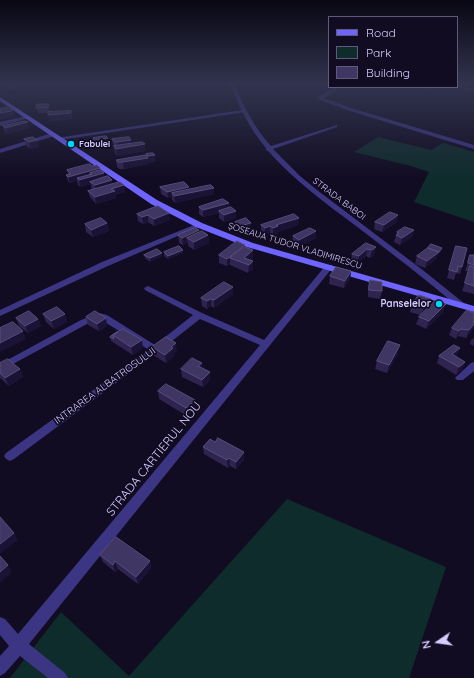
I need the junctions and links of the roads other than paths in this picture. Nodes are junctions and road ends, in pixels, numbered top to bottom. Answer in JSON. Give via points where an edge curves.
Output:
{"nodes":[{"id":1,"x":210,"y":116,"type":"edge"},
{"id":2,"x":247,"y":116,"type":"edge"},
{"id":3,"x":371,"y":116,"type":"edge"},
{"id":4,"x":26,"y":117,"type":"joint"},
{"id":5,"x":0,"y":124,"type":"edge"},
{"id":6,"x":335,"y":126,"type":"dead end"},
{"id":7,"x":55,"y":137,"type":"junction"},
{"id":8,"x":474,"y":147,"type":"edge"},
{"id":9,"x":268,"y":148,"type":"junction"},
{"id":10,"x":0,"y":151,"type":"edge"},
{"id":11,"x":199,"y":225,"type":"junction"},
{"id":12,"x":329,"y":267,"type":"junction"},
{"id":13,"x":148,"y":288,"type":"dead end"},
{"id":14,"x":462,"y":306,"type":"junction"},
{"id":15,"x":474,"y":309,"type":"edge"},
{"id":16,"x":0,"y":313,"type":"edge"},
{"id":17,"x":199,"y":315,"type":"junction"},
{"id":18,"x":265,"y":344,"type":"junction"},
{"id":19,"x":155,"y":350,"type":"junction"},
{"id":20,"x":474,"y":365,"type":"edge"},
{"id":21,"x":0,"y":368,"type":"edge"},
{"id":22,"x":460,"y":378,"type":"dead end"},
{"id":23,"x":10,"y":456,"type":"dead end"},
{"id":24,"x":0,"y":624,"type":"edge"},
{"id":25,"x":18,"y":645,"type":"junction"},
{"id":26,"x":0,"y":668,"type":"edge"},
{"id":27,"x":60,"y":678,"type":"edge"}],
"edges":[{"from":1,"to":7,"type":"lane"},
{"from":2,"to":9,"type":"street","name":"STRADA BABOI"},
{"from":3,"to":8,"type":"street"},
{"from":4,"to":5,"type":"street"},
{"from":4,"to":7,"type":"main road","name":"ȘOSEAUA TUDOR VLADIMIRESCU"},
{"from":6,"to":9,"type":"street"},
{"from":7,"to":10,"type":"street"},
{"from":7,"to":11,"type":"main road","name":"ȘOSEAUA TUDOR VLADIMIRESCU","via":[[154,202]]},
{"from":9,"to":14,"type":"street","name":"STRADA BABOI","via":[[300,181],[428,277]]},
{"from":11,"to":12,"type":"main road","name":"ȘOSEAUA TUDOR VLADIMIRESCU","via":[[250,245]]},
{"from":11,"to":16,"type":"street","via":[[105,264]]},
{"from":12,"to":14,"type":"main road","name":"ȘOSEAUA TUDOR VLADIMIRESCU"},
{"from":12,"to":18,"type":"street","name":"STRADA CARTIERUL NOU"},
{"from":13,"to":17,"type":"street"},
{"from":14,"to":15,"type":"main road","name":"ȘOSEAUA TUDOR VLADIMIRESCU"},
{"from":17,"to":18,"type":"street"},
{"from":17,"to":19,"type":"street","name":"INTRAREA ALBATROSULUI"},
{"from":18,"to":25,"type":"street","name":"STRADA CARTIERUL NOU"},
{"from":19,"to":21,"type":"street","via":[[99,316]]},
{"from":19,"to":23,"type":"street","name":"INTRAREA ALBATROSULUI"},
{"from":20,"to":22,"type":"street"},
{"from":24,"to":25,"type":"street"},
{"from":25,"to":26,"type":"street","name":"STRADA CARTIERUL NOU"},
{"from":25,"to":27,"type":"street"}]}
